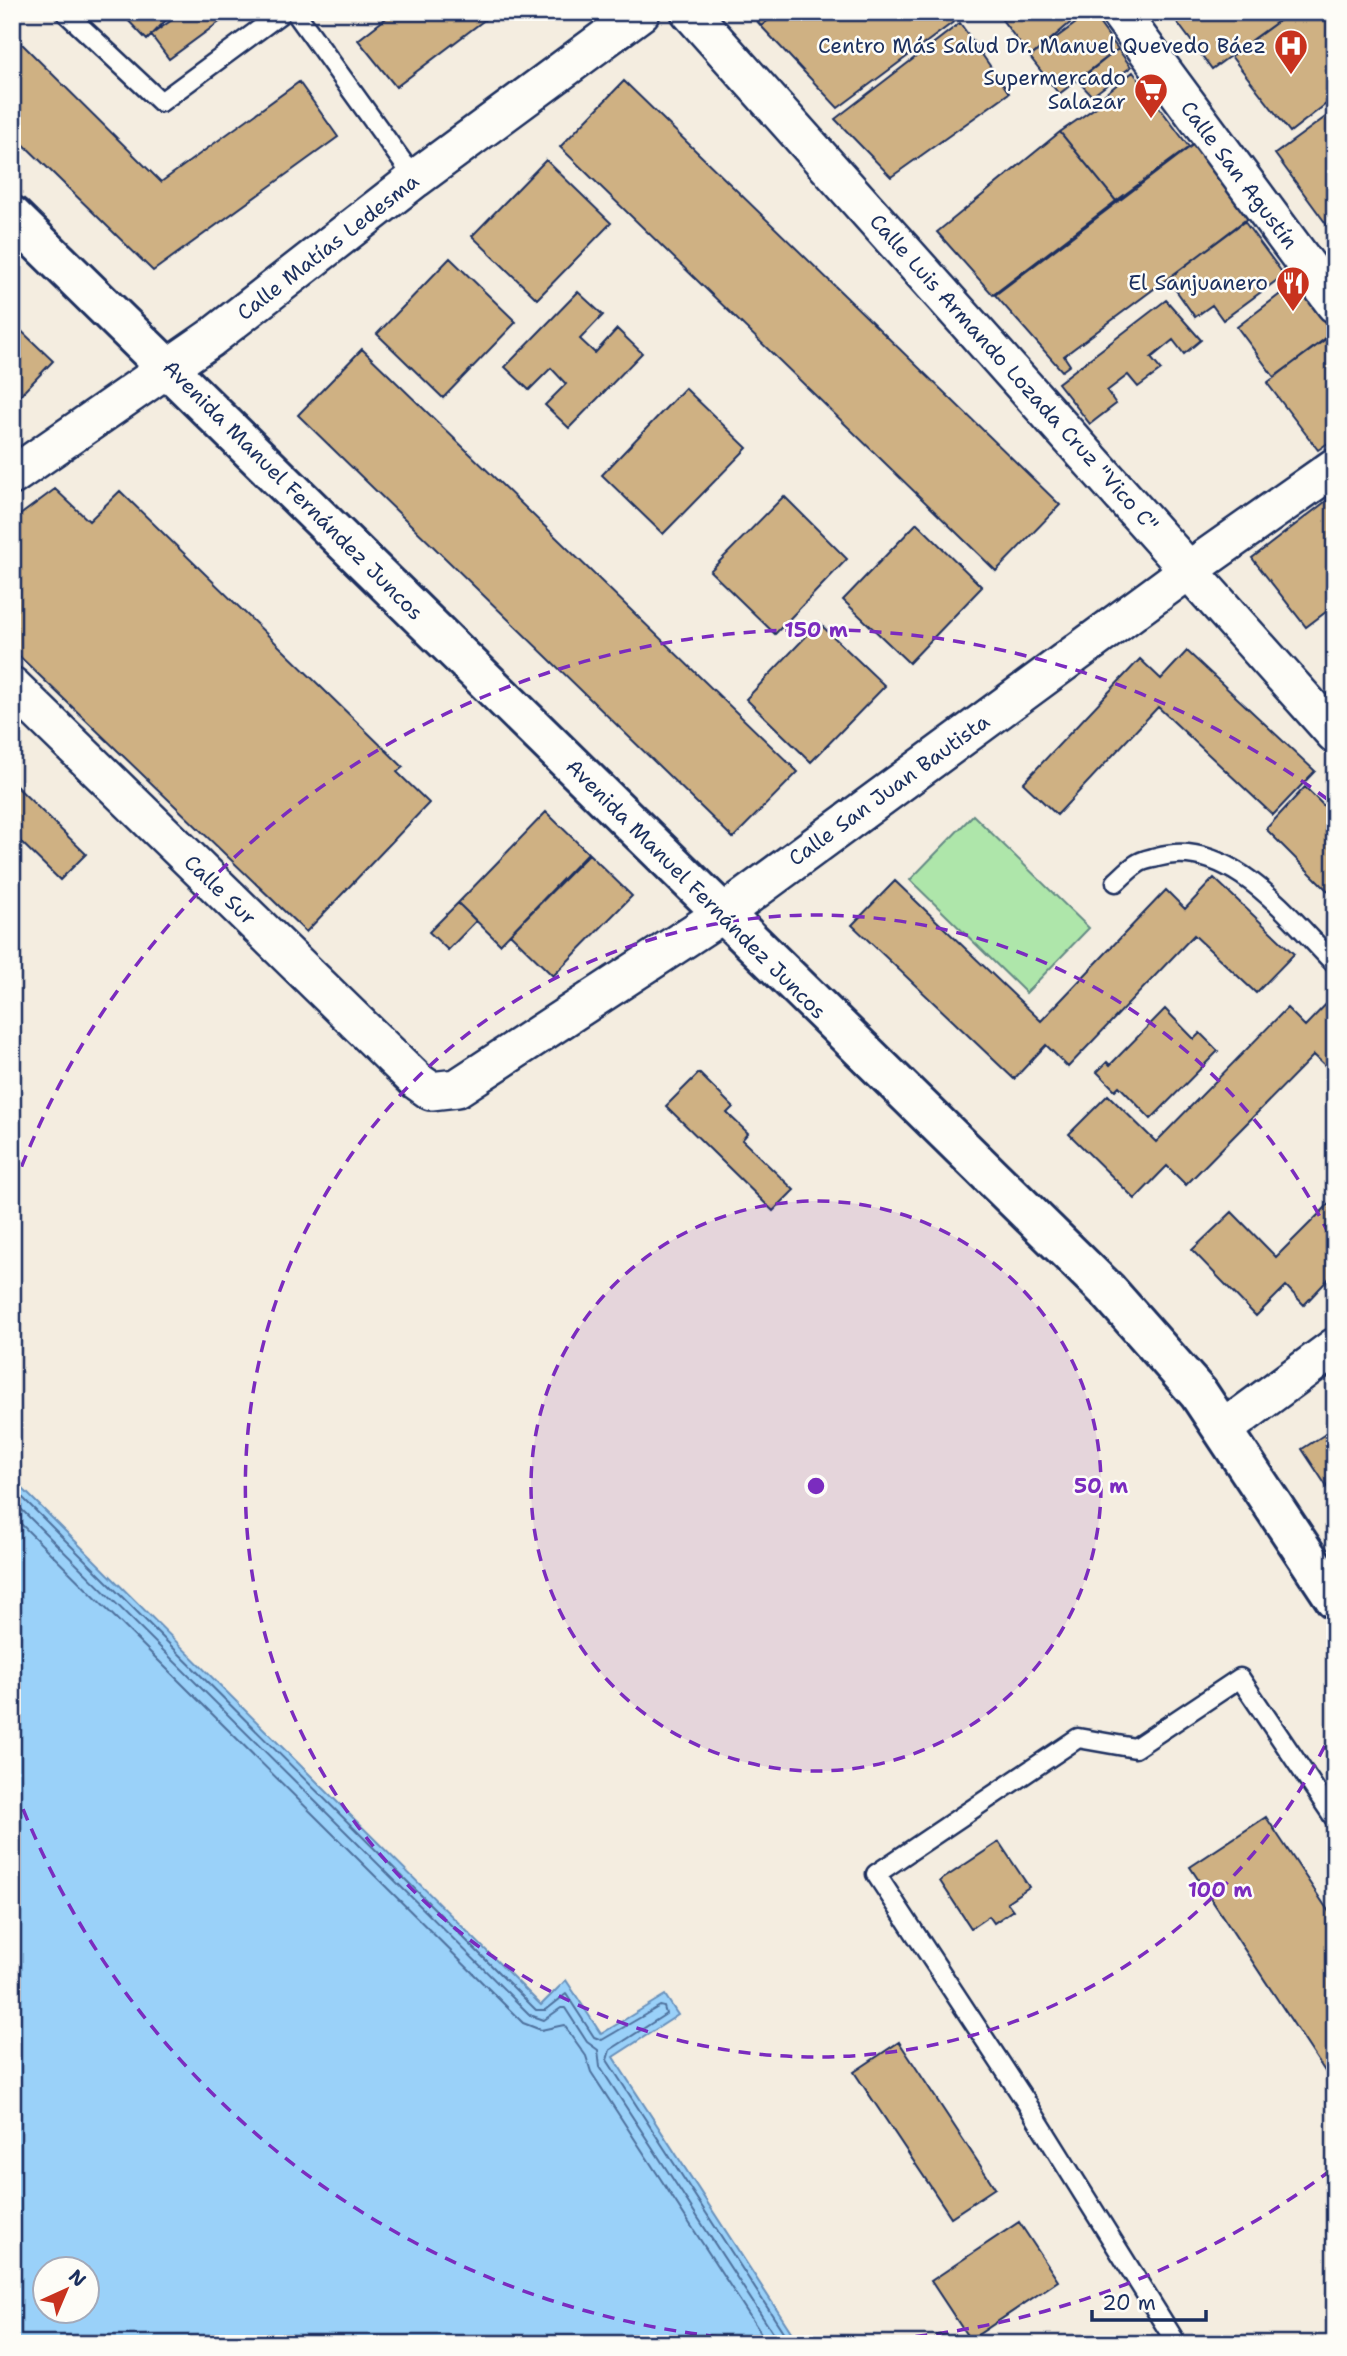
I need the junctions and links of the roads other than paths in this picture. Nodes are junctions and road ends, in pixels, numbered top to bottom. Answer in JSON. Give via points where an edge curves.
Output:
{"nodes":[{"id":1,"x":283,"y":12,"type":"edge"},
{"id":2,"x":295,"y":12,"type":"edge"},
{"id":3,"x":641,"y":12,"type":"edge"},
{"id":4,"x":690,"y":12,"type":"edge"},
{"id":5,"x":1119,"y":12,"type":"edge"},
{"id":6,"x":66,"y":13,"type":"edge"},
{"id":7,"x":415,"y":179,"type":"junction"},
{"id":8,"x":12,"y":216,"type":"edge"},
{"id":9,"x":1335,"y":304,"type":"edge"},
{"id":10,"x":167,"y":366,"type":"junction"},
{"id":11,"x":1335,"y":467,"type":"edge"},
{"id":12,"x":12,"y":477,"type":"edge"},
{"id":13,"x":1189,"y":570,"type":"junction"},
{"id":14,"x":12,"y":686,"type":"edge"},
{"id":15,"x":1335,"y":734,"type":"edge"},
{"id":16,"x":1116,"y":882,"type":"dead end"},
{"id":17,"x":721,"y":915,"type":"junction"},
{"id":18,"x":1335,"y":964,"type":"edge"},
{"id":19,"x":431,"y":1090,"type":"joint"},
{"id":20,"x":1335,"y":1347,"type":"edge"},
{"id":21,"x":1224,"y":1429,"type":"junction"},
{"id":22,"x":1335,"y":1599,"type":"edge"},
{"id":23,"x":1335,"y":1819,"type":"edge"},
{"id":24,"x":1177,"y":2344,"type":"edge"}],
"edges":[{"from":1,"to":6,"type":"lane","via":[[161,102]]},
{"from":2,"to":7,"type":"lane"},
{"from":3,"to":7,"type":"street","name":"Calle Matías Ledesma"},
{"from":4,"to":13,"type":"street","name":"Calle Luis Armando Lozada Cruz \"Vico C\""},
{"from":5,"to":9,"type":"street","name":"Calle San Agustín"},
{"from":7,"to":10,"type":"street","name":"Calle Matías Ledesma","via":[[211,338]]},
{"from":8,"to":10,"type":"main road","name":"Avenida Manuel Fernández Juncos"},
{"from":10,"to":12,"type":"street","name":"Calle Matías Ledesma"},
{"from":10,"to":17,"type":"main road","name":"Avenida Manuel Fernández Juncos"},
{"from":11,"to":13,"type":"street","name":"Calle San Juan Bautista"},
{"from":13,"to":15,"type":"street","name":"Calle Luis Armando Lozada Cruz \"Vico C\""},
{"from":13,"to":17,"type":"street","name":"Calle San Juan Bautista"},
{"from":14,"to":19,"type":"street","name":"Calle Sur","via":[[316,984]]},
{"from":16,"to":18,"type":"lane","via":[[1138,862],[1168,853],[1217,861],[1259,889]]},
{"from":17,"to":19,"type":"street","name":"Calle San Juan Bautista","via":[[457,1088]]},
{"from":17,"to":21,"type":"main road","name":"Avenida Manuel Fernández Juncos","via":[[1108,1292],[1170,1358]]},
{"from":20,"to":21,"type":"street"},
{"from":21,"to":22,"type":"main road","name":"Avenida Manuel Fernández Juncos"},
{"from":23,"to":24,"type":"lane","via":[[1240,1678],[1135,1748],[1078,1738],[876,1874]]}]}
